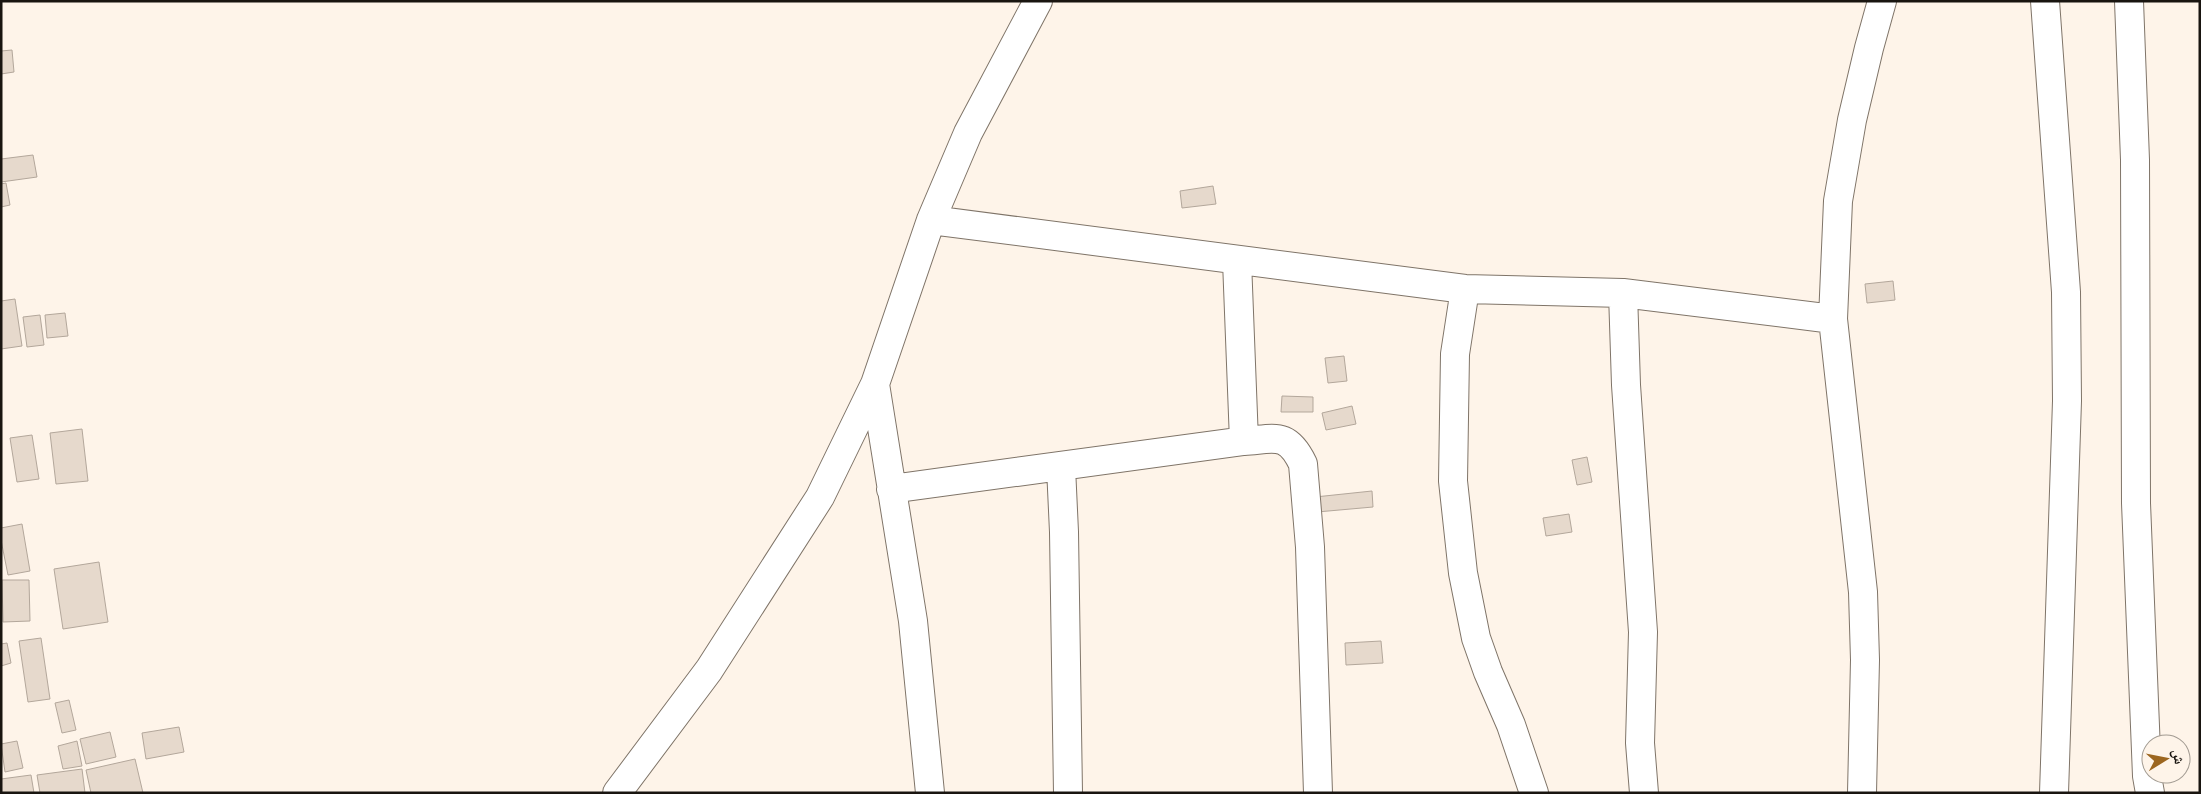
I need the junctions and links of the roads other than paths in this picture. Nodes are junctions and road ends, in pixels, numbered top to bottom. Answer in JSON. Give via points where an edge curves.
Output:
{"nodes":[{"id":1,"x":1038,"y":1,"type":"edge"},
{"id":2,"x":1882,"y":1,"type":"edge"},
{"id":3,"x":2045,"y":1,"type":"edge"},
{"id":4,"x":2129,"y":1,"type":"edge"},
{"id":5,"x":931,"y":220,"type":"junction"},
{"id":6,"x":1237,"y":261,"type":"junction"},
{"id":7,"x":1465,"y":289,"type":"junction"},
{"id":8,"x":1623,"y":293,"type":"junction"},
{"id":9,"x":1834,"y":319,"type":"junction"},
{"id":10,"x":875,"y":384,"type":"junction"},
{"id":11,"x":1244,"y":441,"type":"junction"},
{"id":12,"x":1061,"y":467,"type":"junction"},
{"id":13,"x":891,"y":489,"type":"junction"},
{"id":14,"x":617,"y":793,"type":"edge"},
{"id":15,"x":930,"y":793,"type":"edge"},
{"id":16,"x":1068,"y":793,"type":"edge"},
{"id":17,"x":1318,"y":793,"type":"edge"},
{"id":18,"x":1534,"y":793,"type":"edge"},
{"id":19,"x":1644,"y":793,"type":"edge"},
{"id":20,"x":1862,"y":793,"type":"edge"},
{"id":21,"x":2054,"y":793,"type":"edge"},
{"id":22,"x":2150,"y":793,"type":"edge"}],
"edges":[{"from":1,"to":5,"type":"street","via":[[968,133]]},
{"from":2,"to":9,"type":"street","via":[[1852,120],[1838,201]]},
{"from":3,"to":21,"type":"street","via":[[2066,292],[2067,401]]},
{"from":4,"to":22,"type":"street","via":[[2135,160],[2136,503]]},
{"from":5,"to":6,"type":"street"},
{"from":5,"to":10,"type":"street"},
{"from":6,"to":7,"type":"street"},
{"from":6,"to":11,"type":"street"},
{"from":7,"to":8,"type":"street"},
{"from":7,"to":18,"type":"street","via":[[1455,354],[1453,481],[1463,573],[1476,638]]},
{"from":8,"to":9,"type":"street"},
{"from":8,"to":19,"type":"street","via":[[1643,632],[1640,743]]},
{"from":9,"to":20,"type":"street","via":[[1863,592],[1866,660]]},
{"from":10,"to":13,"type":"street"},
{"from":10,"to":14,"type":"street","via":[[820,496],[709,670]]},
{"from":11,"to":12,"type":"street"},
{"from":11,"to":17,"type":"street","via":[[1286,440],[1303,464],[1310,547]]},
{"from":12,"to":13,"type":"street"},
{"from":12,"to":16,"type":"street"},
{"from":13,"to":15,"type":"street","via":[[913,621]]}]}
